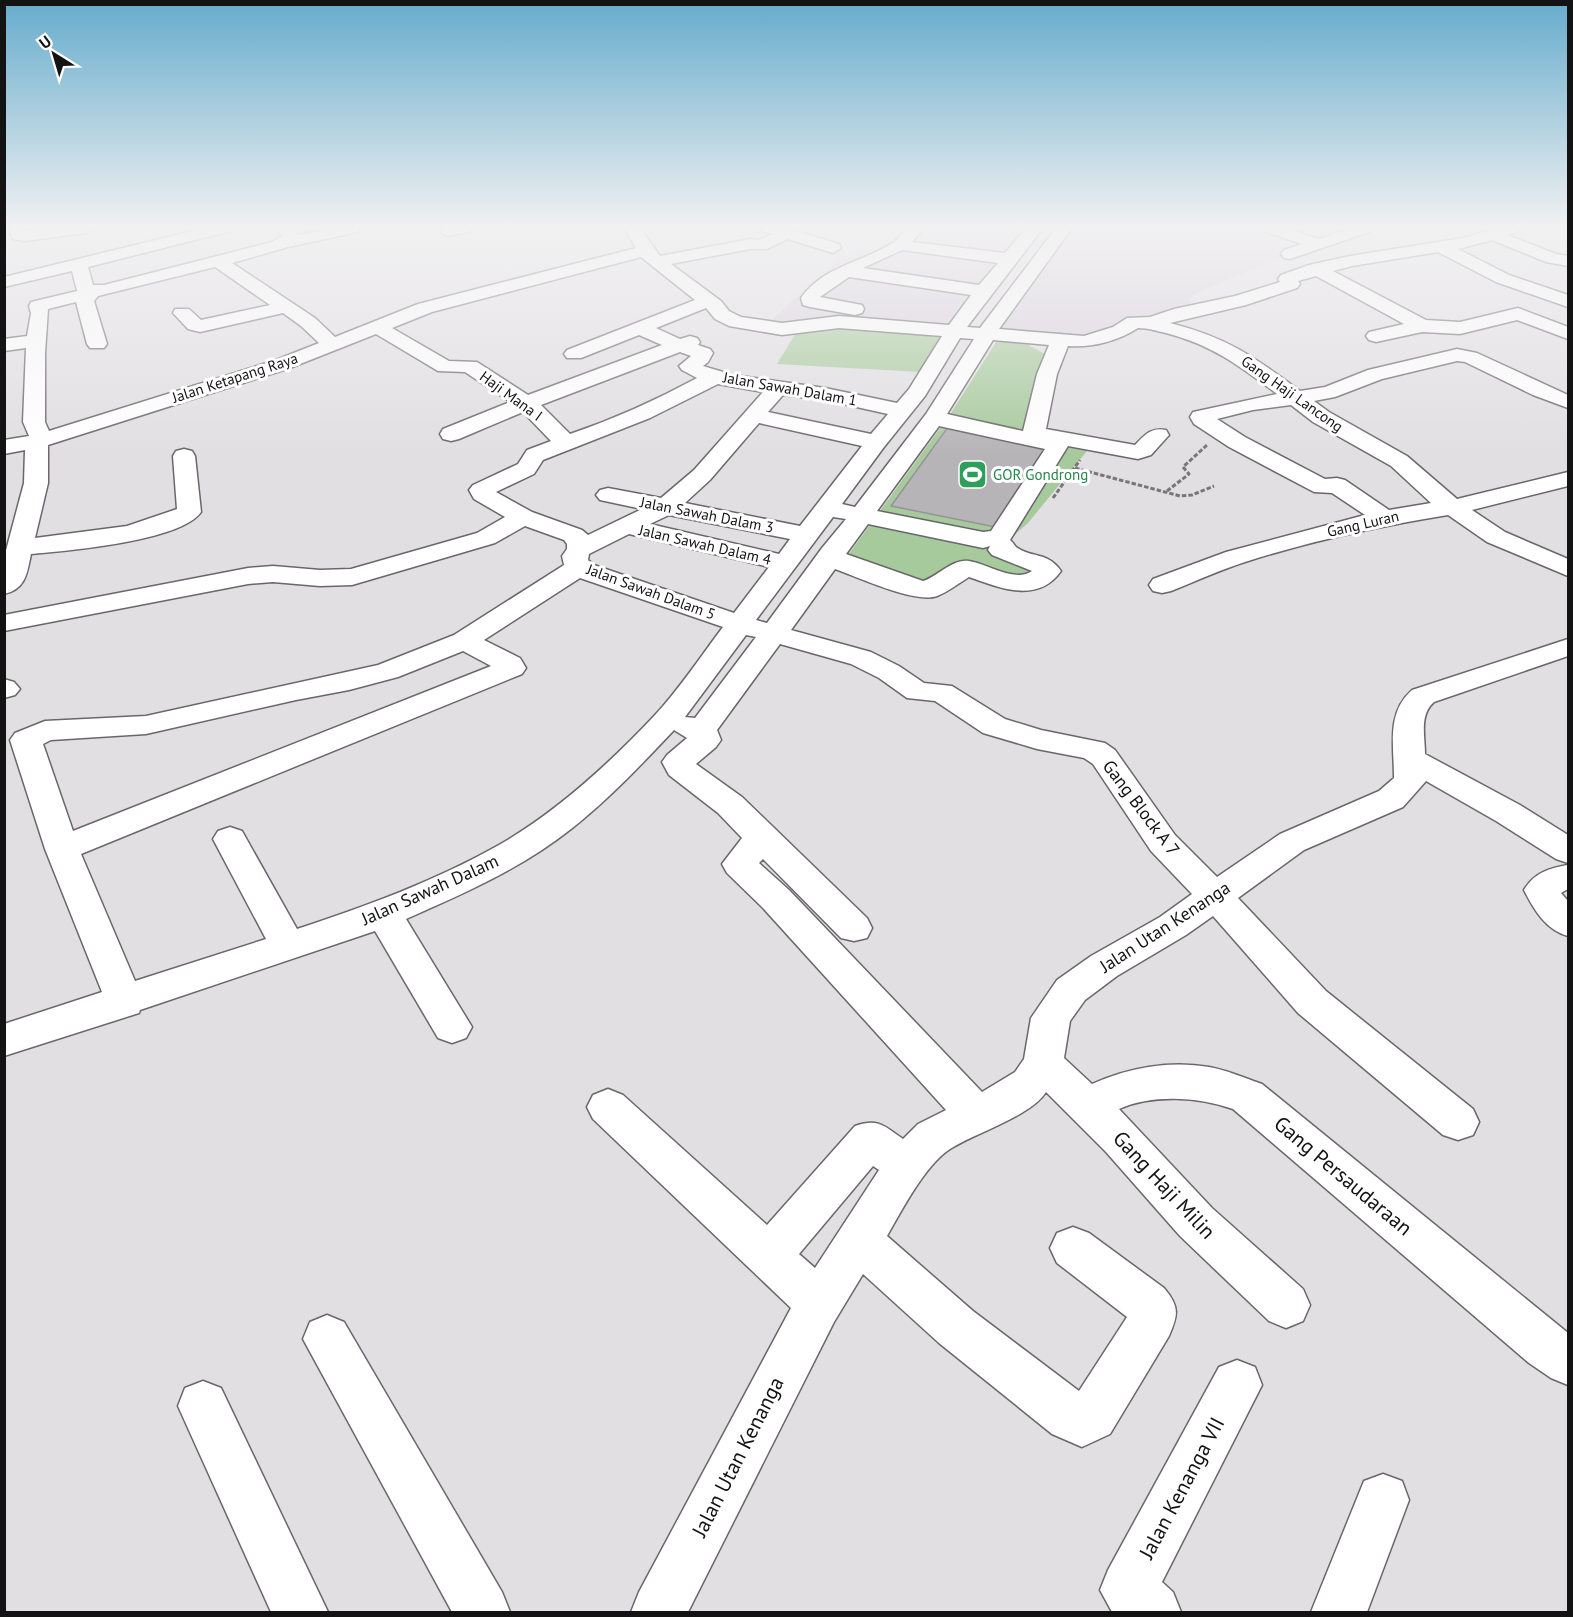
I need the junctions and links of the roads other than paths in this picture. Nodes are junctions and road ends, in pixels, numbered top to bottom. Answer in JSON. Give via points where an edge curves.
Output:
{"nodes":[{"id":1,"x":48,"y":303,"type":"edge"},
{"id":2,"x":86,"y":303,"type":"edge"},
{"id":3,"x":282,"y":303,"type":"edge"},
{"id":4,"x":441,"y":303,"type":"edge"},
{"id":5,"x":702,"y":303,"type":"edge"},
{"id":6,"x":711,"y":303,"type":"edge"},
{"id":7,"x":826,"y":303,"type":"edge"},
{"id":8,"x":966,"y":303,"type":"edge"},
{"id":9,"x":977,"y":303,"type":"edge"},
{"id":10,"x":987,"y":303,"type":"edge"},
{"id":11,"x":1228,"y":303,"type":"edge"},
{"id":12,"x":1380,"y":303,"type":"edge"},
{"id":13,"x":1534,"y":303,"type":"edge"},
{"id":14,"x":287,"y":307,"type":"junction"},
{"id":15,"x":182,"y":313,"type":"dead end"},
{"id":16,"x":1518,"y":314,"type":"junction"},
{"id":17,"x":969,"y":321,"type":"junction"},
{"id":18,"x":736,"y":322,"type":"junction"},
{"id":19,"x":1152,"y":323,"type":"junction"},
{"id":20,"x":376,"y":326,"type":"junction"},
{"id":21,"x":1422,"y":326,"type":"junction"},
{"id":22,"x":640,"y":328,"type":"junction"},
{"id":23,"x":1569,"y":333,"type":"edge"},
{"id":24,"x":1191,"y":334,"type":"junction"},
{"id":25,"x":1060,"y":339,"type":"junction"},
{"id":26,"x":37,"y":340,"type":"junction"},
{"id":27,"x":1164,"y":341,"type":"dead end"},
{"id":28,"x":98,"y":344,"type":"dead end"},
{"id":29,"x":4,"y":345,"type":"edge"},
{"id":30,"x":332,"y":345,"type":"junction"},
{"id":31,"x":679,"y":346,"type":"junction"},
{"id":32,"x":574,"y":354,"type":"dead end"},
{"id":33,"x":937,"y":360,"type":"junction"},
{"id":34,"x":1422,"y":361,"type":"junction"},
{"id":35,"x":970,"y":364,"type":"junction"},
{"id":36,"x":717,"y":376,"type":"junction"},
{"id":37,"x":1569,"y":384,"type":"edge"},
{"id":38,"x":778,"y":387,"type":"junction"},
{"id":39,"x":1540,"y":391,"type":"junction"},
{"id":40,"x":1296,"y":398,"type":"junction"},
{"id":41,"x":1569,"y":402,"type":"edge"},
{"id":42,"x":526,"y":404,"type":"junction"},
{"id":43,"x":903,"y":411,"type":"junction"},
{"id":44,"x":755,"y":416,"type":"junction"},
{"id":45,"x":934,"y":418,"type":"junction"},
{"id":46,"x":451,"y":434,"type":"dead end"},
{"id":47,"x":1158,"y":435,"type":"dead end"},
{"id":48,"x":40,"y":441,"type":"junction"},
{"id":49,"x":876,"y":442,"type":"junction"},
{"id":50,"x":565,"y":443,"type":"junction"},
{"id":51,"x":4,"y":447,"type":"edge"},
{"id":52,"x":183,"y":456,"type":"dead end"},
{"id":53,"x":1569,"y":478,"type":"edge"},
{"id":54,"x":608,"y":495,"type":"dead end"},
{"id":55,"x":666,"y":507,"type":"junction"},
{"id":56,"x":1453,"y":507,"type":"junction"},
{"id":57,"x":848,"y":512,"type":"junction"},
{"id":58,"x":523,"y":517,"type":"junction"},
{"id":59,"x":1385,"y":518,"type":"junction"},
{"id":60,"x":625,"y":526,"type":"junction"},
{"id":61,"x":819,"y":544,"type":"junction"},
{"id":62,"x":1003,"y":546,"type":"dead end"},
{"id":63,"x":20,"y":547,"type":"junction"},
{"id":64,"x":580,"y":558,"type":"junction"},
{"id":65,"x":785,"y":564,"type":"junction"},
{"id":66,"x":1569,"y":568,"type":"edge"},
{"id":67,"x":1162,"y":585,"type":"dead end"},
{"id":68,"x":4,"y":586,"type":"edge"},
{"id":69,"x":4,"y":623,"type":"edge"},
{"id":70,"x":756,"y":628,"type":"junction"},
{"id":71,"x":464,"y":641,"type":"junction"},
{"id":72,"x":1569,"y":646,"type":"edge"},
{"id":73,"x":915,"y":690,"type":"joint"},
{"id":74,"x":685,"y":725,"type":"junction"},
{"id":75,"x":1410,"y":759,"type":"junction"},
{"id":76,"x":762,"y":838,"type":"junction"},
{"id":77,"x":230,"y":839,"type":"dead end"},
{"id":78,"x":62,"y":849,"type":"junction"},
{"id":79,"x":1569,"y":851,"type":"edge"},
{"id":80,"x":1555,"y":884,"type":"edge"},
{"id":81,"x":1213,"y":896,"type":"junction"},
{"id":82,"x":1569,"y":922,"type":"edge"},
{"id":83,"x":393,"y":928,"type":"junction"},
{"id":84,"x":854,"y":928,"type":"dead end"},
{"id":85,"x":289,"y":947,"type":"junction"},
{"id":86,"x":126,"y":1002,"type":"junction"},
{"id":87,"x":452,"y":1027,"type":"dead end"},
{"id":88,"x":4,"y":1040,"type":"edge"},
{"id":89,"x":1043,"y":1063,"type":"junction"},
{"id":90,"x":1087,"y":1105,"type":"junction"},
{"id":91,"x":608,"y":1107,"type":"dead end"},
{"id":92,"x":975,"y":1114,"type":"junction"},
{"id":93,"x":1458,"y":1122,"type":"dead end"},
{"id":94,"x":906,"y":1166,"type":"junction"},
{"id":95,"x":859,"y":1240,"type":"junction"},
{"id":96,"x":1073,"y":1248,"type":"dead end"},
{"id":97,"x":768,"y":1256,"type":"junction"},
{"id":98,"x":1286,"y":1305,"type":"dead end"},
{"id":99,"x":813,"y":1314,"type":"junction"},
{"id":100,"x":327,"y":1339,"type":"dead end"},
{"id":101,"x":1569,"y":1361,"type":"edge"},
{"id":102,"x":1237,"y":1385,"type":"dead end"},
{"id":103,"x":203,"y":1406,"type":"dead end"},
{"id":104,"x":1383,"y":1500,"type":"dead end"},
{"id":105,"x":1140,"y":1601,"type":"edge"},
{"id":106,"x":300,"y":1612,"type":"edge"},
{"id":107,"x":482,"y":1612,"type":"edge"},
{"id":108,"x":659,"y":1612,"type":"edge"},
{"id":109,"x":1340,"y":1612,"type":"edge"}],
"edges":[{"from":1,"to":26,"type":"street","via":[[38,306]]},
{"from":2,"to":28,"type":"street"},
{"from":3,"to":14,"type":"street"},
{"from":4,"to":20,"type":"street","name":"Jalan Ketapang Raya"},
{"from":5,"to":22,"type":"street"},
{"from":6,"to":18,"type":"street"},
{"from":7,"to":17,"type":"street","via":[[919,318]]},
{"from":8,"to":17,"type":"street"},
{"from":9,"to":17,"type":"street"},
{"from":10,"to":17,"type":"street"},
{"from":11,"to":19,"type":"street"},
{"from":12,"to":21,"type":"street"},
{"from":13,"to":16,"type":"street"},
{"from":14,"to":15,"type":"street","via":[[200,326]]},
{"from":14,"to":30,"type":"street"},
{"from":16,"to":21,"type":"street","via":[[1460,328]]},
{"from":16,"to":23,"type":"street"},
{"from":17,"to":18,"type":"street","via":[[839,322],[782,329]]},
{"from":17,"to":25,"type":"street","name":"Gang Haji Lancong"},
{"from":17,"to":33,"type":"street"},
{"from":17,"to":35,"type":"street"},
{"from":18,"to":31,"type":"street"},
{"from":19,"to":24,"type":"street","name":"Gang Haji Lancong"},
{"from":19,"to":25,"type":"street","name":"Gang Haji Lancong","via":[[1134,322],[1090,341]]},
{"from":20,"to":30,"type":"street","name":"Jalan Ketapang Raya"},
{"from":20,"to":42,"type":"street","name":"Haji Mana I","via":[[445,367],[470,366]]},
{"from":21,"to":34,"type":"street","via":[[1380,335]]},
{"from":22,"to":31,"type":"street"},
{"from":22,"to":32,"type":"street"},
{"from":24,"to":27,"type":"street"},
{"from":24,"to":40,"type":"street","name":"Gang Haji Lancong","via":[[1220,345]]},
{"from":25,"to":47,"type":"street","via":[[1034,431],[1042,436],[1138,452]]},
{"from":26,"to":29,"type":"street"},
{"from":26,"to":48,"type":"street","via":[[33,416]]},
{"from":30,"to":48,"type":"street","name":"Jalan Ketapang Raya"},
{"from":31,"to":36,"type":"street","name":"Jalan Sawah Dalam 1","via":[[704,354],[690,368]]},
{"from":31,"to":42,"type":"street"},
{"from":33,"to":35,"type":"street"},
{"from":33,"to":43,"type":"street"},
{"from":34,"to":39,"type":"street","via":[[1457,355],[1470,357]]},
{"from":34,"to":40,"type":"street","via":[[1375,374],[1352,386]]},
{"from":35,"to":45,"type":"street"},
{"from":36,"to":38,"type":"street","name":"Jalan Sawah Dalam 1"},
{"from":36,"to":50,"type":"street","via":[[666,405]]},
{"from":37,"to":39,"type":"street"},
{"from":38,"to":43,"type":"street","name":"Jalan Sawah Dalam 1"},
{"from":38,"to":44,"type":"street"},
{"from":39,"to":41,"type":"street"},
{"from":40,"to":56,"type":"street","name":"Gang Haji Lancong","via":[[1321,417],[1399,461]]},
{"from":40,"to":59,"type":"street","via":[[1201,417],[1314,483],[1337,485]]},
{"from":42,"to":46,"type":"street"},
{"from":42,"to":50,"type":"street","name":"Haji Mana I"},
{"from":43,"to":49,"type":"street"},
{"from":44,"to":49,"type":"street"},
{"from":44,"to":55,"type":"street","via":[[702,476]]},
{"from":45,"to":57,"type":"street"},
{"from":45,"to":57,"type":"street","via":[[1056,445],[1000,537],[983,540]]},
{"from":48,"to":51,"type":"street","name":"Jalan Ketapang Raya"},
{"from":48,"to":63,"type":"street","via":[[36,483]]},
{"from":49,"to":57,"type":"street"},
{"from":50,"to":58,"type":"street","name":"Haji Mana I","via":[[535,454],[526,469],[481,490]]},
{"from":52,"to":63,"type":"street","via":[[189,512],[133,531]]},
{"from":53,"to":56,"type":"street","name":"Gang Luran"},
{"from":54,"to":55,"type":"street","name":"Jalan Sawah Dalam 3"},
{"from":55,"to":60,"type":"street"},
{"from":55,"to":61,"type":"street","name":"Jalan Sawah Dalam 3"},
{"from":56,"to":59,"type":"street","name":"Gang Luran"},
{"from":56,"to":66,"type":"street","name":"Gang Haji Lancong","via":[[1496,537]]},
{"from":57,"to":61,"type":"street","name":"Jalan Sawah Dalam"},
{"from":58,"to":64,"type":"street","name":"Jalan Sawah Dalam 5","via":[[573,536],[579,542]]},
{"from":58,"to":69,"type":"street","via":[[486,538],[352,577],[248,576]]},
{"from":59,"to":67,"type":"street","name":"Gang Luran","via":[[1235,557]]},
{"from":60,"to":64,"type":"street"},
{"from":60,"to":65,"type":"street","name":"Jalan Sawah Dalam 4"},
{"from":61,"to":62,"type":"street","name":"Jalan Sawah Dalam 3","via":[[841,562],[919,589],[929,590],[966,568],[1022,585],[1048,571],[1001,550]]},
{"from":61,"to":65,"type":"street","name":"Jalan Sawah Dalam"},
{"from":61,"to":70,"type":"street"},
{"from":63,"to":68,"type":"street","via":[[12,580]]},
{"from":64,"to":70,"type":"street","name":"Jalan Sawah Dalam 5","via":[[585,571]]},
{"from":64,"to":71,"type":"street"},
{"from":65,"to":70,"type":"street","name":"Jalan Sawah Dalam"},
{"from":70,"to":73,"type":"street","name":"Jalan Sawah Dalam 5","via":[[861,658]]},
{"from":70,"to":74,"type":"street","name":"Jalan Sawah Dalam"},
{"from":71,"to":78,"type":"street","via":[[512,668]]},
{"from":71,"to":78,"type":"street","via":[[388,671],[339,684],[146,725],[71,728],[32,735],[26,740]]},
{"from":72,"to":75,"type":"street","name":"Jalan Utan Kenanga","via":[[1416,701],[1410,717]]},
{"from":73,"to":81,"type":"street","name":"Gang Block A 7","via":[[942,692],[994,726],[1094,750],[1104,758],[1163,843]]},
{"from":74,"to":76,"type":"street","via":[[705,735],[705,740],[678,762],[680,768],[730,805]]},
{"from":74,"to":83,"type":"street","name":"Jalan Sawah Dalam","via":[[558,822],[458,882]]},
{"from":75,"to":79,"type":"street"},
{"from":75,"to":81,"type":"street","name":"Jalan Utan Kenanga","via":[[1410,781],[1391,799],[1292,843]]},
{"from":76,"to":84,"type":"street"},
{"from":76,"to":92,"type":"street","via":[[739,864]]},
{"from":77,"to":85,"type":"street"},
{"from":78,"to":86,"type":"street"},
{"from":80,"to":82,"type":"street","via":[[1548,902]]},
{"from":81,"to":89,"type":"street","name":"Jalan Utan Kenanga","via":[[1071,990],[1051,1018]]},
{"from":81,"to":93,"type":"street","name":"Gang Block A 7","via":[[1312,1002]]},
{"from":83,"to":85,"type":"street","name":"Jalan Sawah Dalam"},
{"from":83,"to":87,"type":"street"},
{"from":85,"to":86,"type":"street","name":"Jalan Sawah Dalam"},
{"from":86,"to":88,"type":"street","name":"Jalan Sawah Dalam"},
{"from":89,"to":90,"type":"street","name":"Gang Haji Milin"},
{"from":89,"to":92,"type":"street","name":"Jalan Utan Kenanga","via":[[1029,1084]]},
{"from":90,"to":98,"type":"street","name":"Gang Haji Milin","via":[[1196,1222]]},
{"from":90,"to":101,"type":"street","name":"Gang Persaudaraan","via":[[1122,1089],[1180,1081],[1210,1084],[1247,1096],[1546,1346]]},
{"from":91,"to":97,"type":"street"},
{"from":92,"to":94,"type":"street","name":"Jalan Utan Kenanga","via":[[933,1137]]},
{"from":94,"to":95,"type":"street","name":"Jalan Utan Kenanga"},
{"from":94,"to":97,"type":"street","via":[[870,1139]]},
{"from":95,"to":96,"type":"street","via":[[956,1327],[1082,1422],[1092,1416],[1154,1312]]},
{"from":95,"to":99,"type":"street","name":"Jalan Utan Kenanga"},
{"from":97,"to":99,"type":"street"},
{"from":99,"to":108,"type":"street","name":"Jalan Utan Kenanga"},
{"from":100,"to":107,"type":"street"},
{"from":102,"to":105,"type":"street","name":"Jalan Kenanga VII"},
{"from":103,"to":106,"type":"street"},
{"from":104,"to":109,"type":"street"}]}
